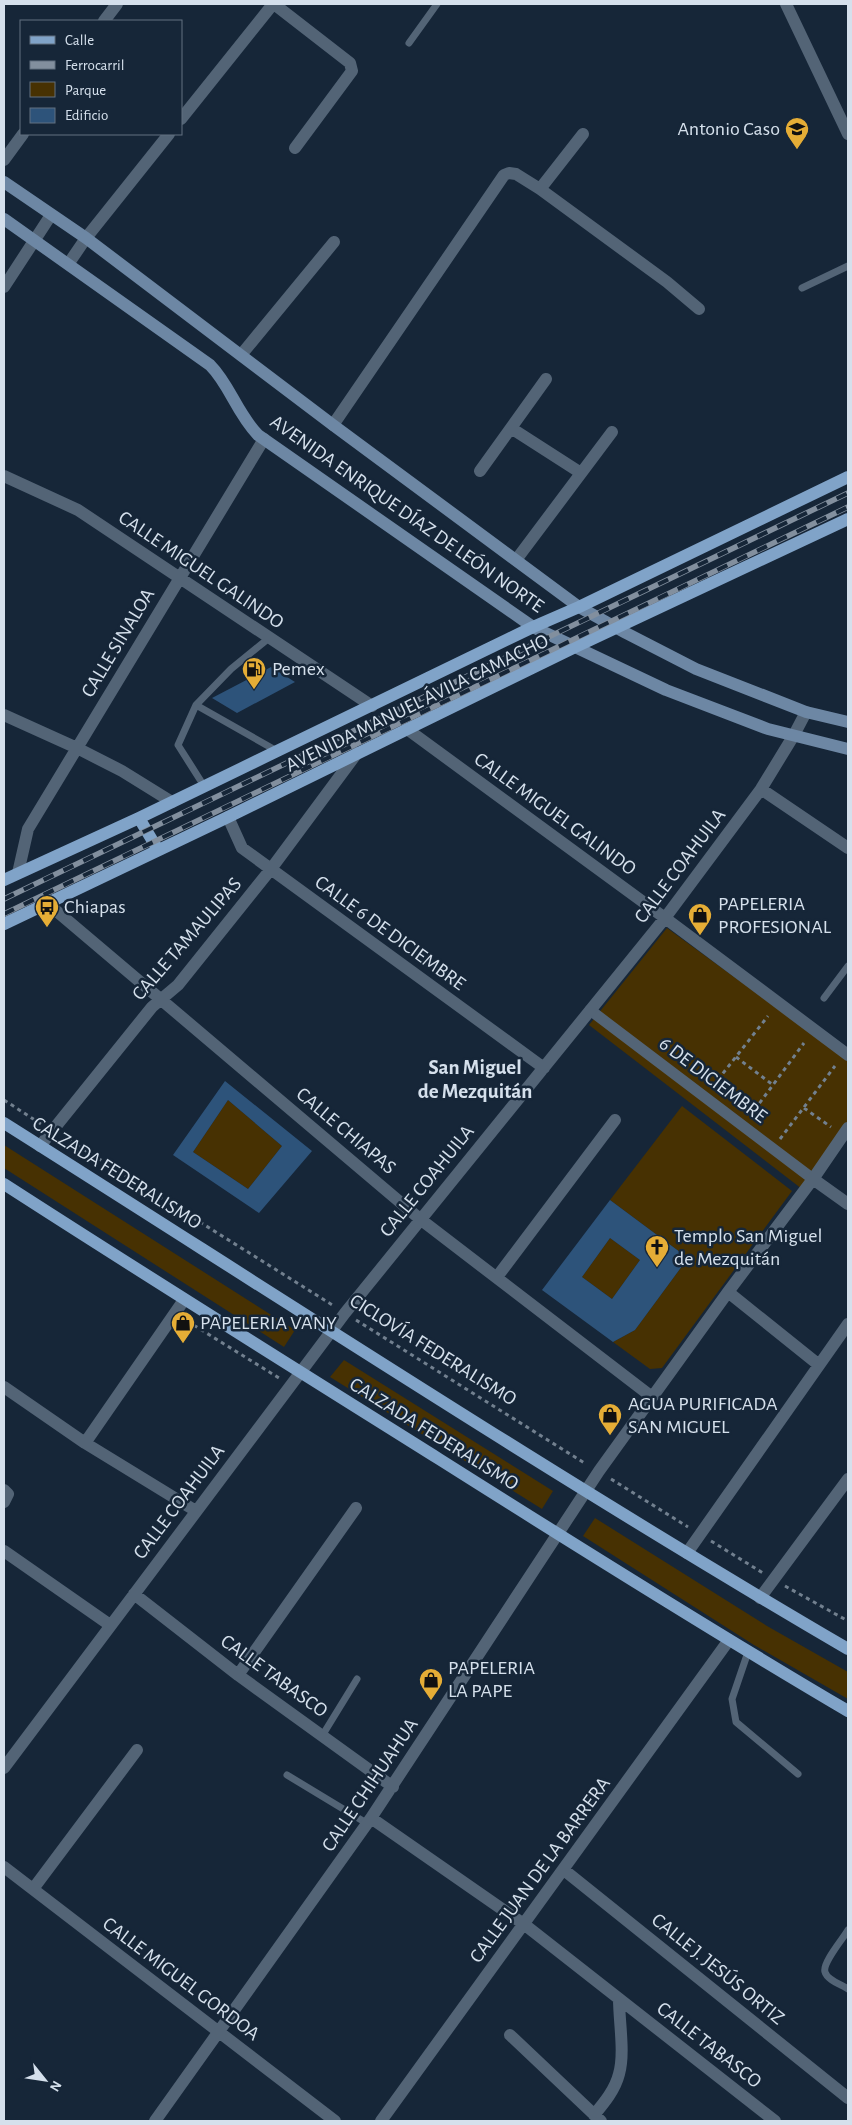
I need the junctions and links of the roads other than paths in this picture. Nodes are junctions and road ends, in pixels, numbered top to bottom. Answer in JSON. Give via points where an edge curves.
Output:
{"nodes":[{"id":1,"x":117,"y":4,"type":"edge"},
{"id":2,"x":274,"y":4,"type":"edge"},
{"id":3,"x":436,"y":4,"type":"edge"},
{"id":4,"x":786,"y":4,"type":"edge"},
{"id":5,"x":105,"y":20,"type":"edge"},
{"id":6,"x":409,"y":43,"type":"dead end"},
{"id":7,"x":182,"y":118,"type":"edge"},
{"id":8,"x":583,"y":134,"type":"dead end"},
{"id":9,"x":848,"y":134,"type":"edge"},
{"id":10,"x":22,"y":135,"type":"edge"},
{"id":11,"x":168,"y":135,"type":"edge"},
{"id":12,"x":295,"y":148,"type":"dead end"},
{"id":13,"x":4,"y":160,"type":"edge"},
{"id":14,"x":4,"y":182,"type":"edge"},
{"id":15,"x":540,"y":189,"type":"junction"},
{"id":16,"x":50,"y":215,"type":"junction"},
{"id":17,"x":4,"y":219,"type":"edge"},
{"id":18,"x":86,"y":238,"type":"junction"},
{"id":19,"x":34,"y":240,"type":"junction"},
{"id":20,"x":334,"y":242,"type":"dead end"},
{"id":21,"x":69,"y":263,"type":"junction"},
{"id":22,"x":848,"y":266,"type":"edge"},
{"id":23,"x":4,"y":287,"type":"edge"},
{"id":24,"x":802,"y":288,"type":"dead end"},
{"id":25,"x":699,"y":309,"type":"dead end"},
{"id":26,"x":240,"y":355,"type":"junction"},
{"id":27,"x":546,"y":379,"type":"dead end"},
{"id":28,"x":333,"y":425,"type":"junction"},
{"id":29,"x":511,"y":428,"type":"junction"},
{"id":30,"x":612,"y":432,"type":"dead end"},
{"id":31,"x":264,"y":439,"type":"junction"},
{"id":32,"x":480,"y":471,"type":"dead end"},
{"id":33,"x":581,"y":473,"type":"junction"},
{"id":34,"x":4,"y":476,"type":"edge"},
{"id":35,"x":848,"y":477,"type":"edge"},
{"id":36,"x":848,"y":519,"type":"edge"},
{"id":37,"x":516,"y":560,"type":"junction"},
{"id":38,"x":179,"y":578,"type":"junction"},
{"id":39,"x":580,"y":607,"type":"junction"},
{"id":40,"x":533,"y":627,"type":"junction"},
{"id":41,"x":617,"y":628,"type":"junction"},
{"id":42,"x":269,"y":638,"type":"junction"},
{"id":43,"x":575,"y":647,"type":"junction"},
{"id":44,"x":196,"y":705,"type":"junction"},
{"id":45,"x":372,"y":706,"type":"junction"},
{"id":46,"x":806,"y":712,"type":"junction"},
{"id":47,"x":4,"y":715,"type":"edge"},
{"id":48,"x":847,"y":719,"type":"edge"},
{"id":49,"x":407,"y":729,"type":"junction"},
{"id":50,"x":794,"y":735,"type":"junction"},
{"id":51,"x":77,"y":748,"type":"junction"},
{"id":52,"x":848,"y":749,"type":"edge"},
{"id":53,"x":277,"y":751,"type":"junction"},
{"id":54,"x":357,"y":754,"type":"junction"},
{"id":55,"x":204,"y":786,"type":"junction"},
{"id":56,"x":760,"y":789,"type":"junction"},
{"id":57,"x":172,"y":802,"type":"junction"},
{"id":58,"x":228,"y":817,"type":"junction"},
{"id":59,"x":139,"y":818,"type":"junction"},
{"id":60,"x":848,"y":848,"type":"edge"},
{"id":61,"x":158,"y":850,"type":"junction"},
{"id":62,"x":272,"y":870,"type":"junction"},
{"id":63,"x":18,"y":873,"type":"junction"},
{"id":64,"x":4,"y":880,"type":"edge"},
{"id":65,"x":47,"y":903,"type":"junction"},
{"id":66,"x":665,"y":918,"type":"junction"},
{"id":67,"x":4,"y":924,"type":"edge"},
{"id":68,"x":848,"y":966,"type":"edge"},
{"id":69,"x":824,"y":998,"type":"dead end"},
{"id":70,"x":162,"y":1000,"type":"junction"},
{"id":71,"x":590,"y":1010,"type":"junction"},
{"id":72,"x":848,"y":1055,"type":"edge"},
{"id":73,"x":544,"y":1068,"type":"junction"},
{"id":74,"x":616,"y":1120,"type":"dead end"},
{"id":75,"x":4,"y":1123,"type":"edge"},
{"id":76,"x":848,"y":1128,"type":"edge"},
{"id":77,"x":40,"y":1146,"type":"junction"},
{"id":78,"x":813,"y":1179,"type":"junction"},
{"id":79,"x":4,"y":1185,"type":"edge"},
{"id":80,"x":848,"y":1204,"type":"edge"},
{"id":81,"x":420,"y":1218,"type":"junction"},
{"id":82,"x":497,"y":1277,"type":"junction"},
{"id":83,"x":728,"y":1292,"type":"junction"},
{"id":84,"x":184,"y":1300,"type":"junction"},
{"id":85,"x":848,"y":1324,"type":"edge"},
{"id":86,"x":332,"y":1330,"type":"junction"},
{"id":87,"x":819,"y":1365,"type":"junction"},
{"id":88,"x":300,"y":1372,"type":"junction"},
{"id":89,"x":4,"y":1387,"type":"edge"},
{"id":90,"x":652,"y":1397,"type":"junction"},
{"id":91,"x":85,"y":1443,"type":"junction"},
{"id":92,"x":848,"y":1479,"type":"edge"},
{"id":93,"x":586,"y":1491,"type":"junction"},
{"id":94,"x":356,"y":1508,"type":"dead end"},
{"id":95,"x":196,"y":1511,"type":"junction"},
{"id":96,"x":558,"y":1534,"type":"junction"},
{"id":97,"x":4,"y":1552,"type":"edge"},
{"id":98,"x":687,"y":1553,"type":"junction"},
{"id":99,"x":134,"y":1594,"type":"junction"},
{"id":100,"x":760,"y":1598,"type":"junction"},
{"id":101,"x":110,"y":1625,"type":"junction"},
{"id":102,"x":729,"y":1640,"type":"junction"},
{"id":103,"x":848,"y":1649,"type":"edge"},
{"id":104,"x":748,"y":1652,"type":"junction"},
{"id":105,"x":238,"y":1675,"type":"junction"},
{"id":106,"x":357,"y":1679,"type":"dead end"},
{"id":107,"x":848,"y":1711,"type":"edge"},
{"id":108,"x":322,"y":1736,"type":"junction"},
{"id":109,"x":137,"y":1750,"type":"dead end"},
{"id":110,"x":4,"y":1768,"type":"edge"},
{"id":111,"x":287,"y":1774,"type":"dead end"},
{"id":112,"x":798,"y":1774,"type":"dead end"},
{"id":113,"x":393,"y":1787,"type":"junction"},
{"id":114,"x":369,"y":1821,"type":"junction"},
{"id":115,"x":4,"y":1867,"type":"edge"},
{"id":116,"x":564,"y":1870,"type":"junction"},
{"id":117,"x":33,"y":1889,"type":"junction"},
{"id":118,"x":525,"y":1925,"type":"junction"},
{"id":119,"x":848,"y":1930,"type":"edge"},
{"id":120,"x":848,"y":1989,"type":"edge"},
{"id":121,"x":619,"y":1999,"type":"junction"},
{"id":122,"x":219,"y":2030,"type":"junction"},
{"id":123,"x":510,"y":2035,"type":"dead end"},
{"id":124,"x":848,"y":2098,"type":"edge"},
{"id":125,"x":598,"y":2118,"type":"edge"},
{"id":126,"x":155,"y":2121,"type":"edge"},
{"id":127,"x":335,"y":2121,"type":"edge"},
{"id":128,"x":382,"y":2121,"type":"edge"},
{"id":129,"x":775,"y":2121,"type":"edge"}],
"edges":[{"from":1,"to":5,"type":"street"},
{"from":2,"to":7,"type":"street"},
{"from":2,"to":12,"type":"street","via":[[352,67]]},
{"from":3,"to":6,"type":"lane"},
{"from":4,"to":9,"type":"street"},
{"from":8,"to":15,"type":"street"},
{"from":10,"to":13,"type":"street"},
{"from":11,"to":18,"type":"street"},
{"from":14,"to":16,"type":"main road","name":"AVENIDA ENRIQUE DÍAZ DE LEÓN NORTE"},
{"from":15,"to":25,"type":"street"},
{"from":15,"to":28,"type":"street","via":[[516,174],[504,175]]},
{"from":16,"to":18,"type":"main road","name":"AVENIDA ENRIQUE DÍAZ DE LEÓN NORTE"},
{"from":16,"to":19,"type":"street"},
{"from":17,"to":19,"type":"main road","name":"AVENIDA ENRIQUE DÍAZ DE LEÓN NORTE"},
{"from":18,"to":21,"type":"street"},
{"from":18,"to":26,"type":"main road","name":"AVENIDA ENRIQUE DÍAZ DE LEÓN NORTE"},
{"from":19,"to":21,"type":"main road","name":"AVENIDA ENRIQUE DÍAZ DE LEÓN NORTE"},
{"from":19,"to":23,"type":"street"},
{"from":20,"to":26,"type":"street"},
{"from":21,"to":31,"type":"main road","name":"AVENIDA ENRIQUE DÍAZ DE LEÓN NORTE","via":[[210,364],[220,374],[245,422]]},
{"from":22,"to":24,"type":"lane"},
{"from":26,"to":28,"type":"main road","name":"AVENIDA ENRIQUE DÍAZ DE LEÓN NORTE"},
{"from":27,"to":29,"type":"street"},
{"from":28,"to":37,"type":"main road","name":"AVENIDA ENRIQUE DÍAZ DE LEÓN NORTE"},
{"from":29,"to":32,"type":"street"},
{"from":29,"to":33,"type":"street"},
{"from":30,"to":33,"type":"street"},
{"from":31,"to":38,"type":"street","name":"CALLE SINALOA"},
{"from":31,"to":40,"type":"main road","name":"AVENIDA ENRIQUE DÍAZ DE LEÓN NORTE"},
{"from":33,"to":37,"type":"street"},
{"from":34,"to":38,"type":"street","name":"CALLE MIGUEL GALINDO","via":[[78,510]]},
{"from":35,"to":39,"type":"main road","name":"AVENIDA MANUEL ÁVILA CAMACHO"},
{"from":36,"to":41,"type":"main road","name":"AVENIDA MANUEL ÁVILA CAMACHO"},
{"from":37,"to":39,"type":"main road","name":"AVENIDA ENRIQUE DÍAZ DE LEÓN NORTE"},
{"from":38,"to":42,"type":"street","name":"CALLE MIGUEL GALINDO"},
{"from":38,"to":51,"type":"street","name":"CALLE SINALOA"},
{"from":39,"to":40,"type":"main road","name":"AVENIDA MANUEL ÁVILA CAMACHO"},
{"from":39,"to":41,"type":"main road","name":"AVENIDA ENRIQUE DÍAZ DE LEÓN NORTE"},
{"from":40,"to":43,"type":"main road","name":"AVENIDA ENRIQUE DÍAZ DE LEÓN NORTE"},
{"from":40,"to":45,"type":"main road","name":"AVENIDA MANUEL ÁVILA CAMACHO"},
{"from":41,"to":43,"type":"main road","name":"AVENIDA MANUEL ÁVILA CAMACHO"},
{"from":41,"to":46,"type":"main road","name":"AVENIDA ENRIQUE DÍAZ DE LEÓN NORTE","via":[[696,669]]},
{"from":42,"to":44,"type":"lane","via":[[231,668]]},
{"from":42,"to":45,"type":"street","name":"CALLE MIGUEL GALINDO"},
{"from":43,"to":49,"type":"main road","name":"AVENIDA MANUEL ÁVILA CAMACHO"},
{"from":43,"to":50,"type":"main road","name":"AVENIDA ENRIQUE DÍAZ DE LEÓN NORTE","via":[[666,690],[768,729]]},
{"from":44,"to":53,"type":"lane"},
{"from":44,"to":55,"type":"lane","via":[[178,745]]},
{"from":45,"to":53,"type":"main road","name":"AVENIDA MANUEL ÁVILA CAMACHO"},
{"from":46,"to":48,"type":"main road","name":"AVENIDA ENRIQUE DÍAZ DE LEÓN NORTE"},
{"from":46,"to":50,"type":"street","name":"CALLE COAHUILA"},
{"from":47,"to":51,"type":"street"},
{"from":49,"to":54,"type":"main road","name":"AVENIDA MANUEL ÁVILA CAMACHO"},
{"from":49,"to":66,"type":"street","name":"CALLE MIGUEL GALINDO"},
{"from":50,"to":52,"type":"main road","name":"AVENIDA ENRIQUE DÍAZ DE LEÓN NORTE"},
{"from":50,"to":56,"type":"street","name":"CALLE COAHUILA"},
{"from":51,"to":57,"type":"street"},
{"from":51,"to":63,"type":"street","name":"CALLE SINALOA","via":[[28,829]]},
{"from":53,"to":55,"type":"main road","name":"AVENIDA MANUEL ÁVILA CAMACHO"},
{"from":54,"to":58,"type":"main road","name":"AVENIDA MANUEL ÁVILA CAMACHO"},
{"from":54,"to":62,"type":"street","name":"CALLE TAMAULIPAS"},
{"from":55,"to":57,"type":"main road","name":"AVENIDA MANUEL ÁVILA CAMACHO"},
{"from":56,"to":60,"type":"street"},
{"from":56,"to":66,"type":"street","name":"CALLE COAHUILA"},
{"from":57,"to":59,"type":"main road","name":"AVENIDA MANUEL ÁVILA CAMACHO"},
{"from":58,"to":61,"type":"main road","name":"AVENIDA MANUEL ÁVILA CAMACHO"},
{"from":58,"to":62,"type":"street","name":"CALLE 6 DE DICIEMBRE","via":[[242,848]]},
{"from":59,"to":61,"type":"main road"},
{"from":59,"to":63,"type":"main road","name":"AVENIDA MANUEL ÁVILA CAMACHO"},
{"from":61,"to":65,"type":"main road","name":"AVENIDA MANUEL ÁVILA CAMACHO"},
{"from":62,"to":70,"type":"street","name":"CALLE TAMAULIPAS","via":[[178,985]]},
{"from":62,"to":73,"type":"street","name":"CALLE 6 DE DICIEMBRE"},
{"from":63,"to":64,"type":"main road","name":"AVENIDA MANUEL ÁVILA CAMACHO"},
{"from":65,"to":67,"type":"main road","name":"AVENIDA MANUEL ÁVILA CAMACHO"},
{"from":65,"to":70,"type":"street","name":"CALLE CHIAPAS"},
{"from":66,"to":71,"type":"street","name":"CALLE COAHUILA"},
{"from":66,"to":72,"type":"street","name":"CALLE MIGUEL GALINDO"},
{"from":68,"to":69,"type":"lane"},
{"from":70,"to":77,"type":"street","name":"CALLE TAMAULIPAS","via":[[152,1007]]},
{"from":70,"to":81,"type":"street","name":"CALLE CHIAPAS"},
{"from":71,"to":73,"type":"street","name":"CALLE COAHUILA"},
{"from":71,"to":78,"type":"street","name":"6 DE DICIEMBRE"},
{"from":73,"to":81,"type":"street","name":"CALLE COAHUILA"},
{"from":74,"to":82,"type":"street"},
{"from":75,"to":77,"type":"main road","name":"CALZADA FEDERALISMO"},
{"from":76,"to":78,"type":"street","name":"CALLE CHIHUAHUA"},
{"from":77,"to":86,"type":"main road","name":"CALZADA FEDERALISMO"},
{"from":78,"to":80,"type":"street"},
{"from":78,"to":83,"type":"street","name":"CALLE CHIHUAHUA"},
{"from":79,"to":84,"type":"main road","name":"CALZADA FEDERALISMO"},
{"from":81,"to":82,"type":"street","name":"CALLE CHIAPAS"},
{"from":81,"to":86,"type":"street","name":"CALLE COAHUILA"},
{"from":82,"to":90,"type":"street","name":"CALLE CHIAPAS"},
{"from":83,"to":87,"type":"street"},
{"from":83,"to":90,"type":"street","name":"CALLE CHIHUAHUA"},
{"from":84,"to":88,"type":"main road","name":"CALZADA FEDERALISMO"},
{"from":84,"to":91,"type":"street"},
{"from":85,"to":87,"type":"street"},
{"from":86,"to":88,"type":"street","name":"CALLE COAHUILA"},
{"from":86,"to":93,"type":"main road","name":"CALZADA FEDERALISMO"},
{"from":87,"to":98,"type":"street"},
{"from":88,"to":95,"type":"street","name":"CALLE COAHUILA"},
{"from":88,"to":96,"type":"main road","name":"CALZADA FEDERALISMO"},
{"from":89,"to":91,"type":"street"},
{"from":90,"to":93,"type":"street","name":"CALLE CHIHUAHUA"},
{"from":91,"to":95,"type":"street"},
{"from":92,"to":100,"type":"street"},
{"from":93,"to":96,"type":"street","name":"CALLE CHIHUAHUA"},
{"from":93,"to":98,"type":"main road","name":"CALZADA FEDERALISMO"},
{"from":94,"to":105,"type":"street"},
{"from":95,"to":99,"type":"street","name":"CALLE COAHUILA"},
{"from":96,"to":102,"type":"main road","name":"CALZADA FEDERALISMO"},
{"from":96,"to":113,"type":"street","name":"CALLE CHIHUAHUA"},
{"from":97,"to":101,"type":"street"},
{"from":98,"to":100,"type":"main road","name":"CALZADA FEDERALISMO"},
{"from":99,"to":101,"type":"street","name":"CALLE COAHUILA"},
{"from":99,"to":105,"type":"street","name":"CALLE TABASCO"},
{"from":100,"to":103,"type":"main road","name":"CALZADA FEDERALISMO"},
{"from":101,"to":110,"type":"street","name":"CALLE COAHUILA"},
{"from":102,"to":104,"type":"main road","name":"CALZADA FEDERALISMO"},
{"from":102,"to":116,"type":"street","name":"CALLE JUAN DE LA BARRERA"},
{"from":104,"to":107,"type":"main road","name":"CALZADA FEDERALISMO"},
{"from":104,"to":112,"type":"lane","via":[[732,1699],[736,1722]]},
{"from":105,"to":108,"type":"street","name":"CALLE TABASCO"},
{"from":106,"to":108,"type":"lane"},
{"from":108,"to":113,"type":"street","name":"CALLE TABASCO"},
{"from":109,"to":117,"type":"street"},
{"from":111,"to":114,"type":"lane"},
{"from":113,"to":114,"type":"street","name":"CALLE CHIHUAHUA"},
{"from":114,"to":118,"type":"street","name":"CALLE TABASCO"},
{"from":114,"to":122,"type":"street","name":"CALLE CHIHUAHUA"},
{"from":115,"to":117,"type":"street","name":"CALLE MIGUEL GORDOA"},
{"from":116,"to":118,"type":"street","name":"CALLE JUAN DE LA BARRERA"},
{"from":116,"to":124,"type":"street","name":"CALLE J. JESÚS ORTIZ"},
{"from":117,"to":122,"type":"street","name":"CALLE MIGUEL GORDOA"},
{"from":118,"to":121,"type":"street","name":"CALLE TABASCO"},
{"from":118,"to":128,"type":"street","name":"CALLE JUAN DE LA BARRERA"},
{"from":119,"to":120,"type":"lane","via":[[825,1965],[825,1973]]},
{"from":121,"to":125,"type":"street","via":[[619,2074]]},
{"from":121,"to":129,"type":"street","name":"CALLE TABASCO"},
{"from":122,"to":126,"type":"street","name":"CALLE CHIHUAHUA"},
{"from":122,"to":127,"type":"street","name":"CALLE MIGUEL GORDOA"},
{"from":123,"to":125,"type":"street"}]}
